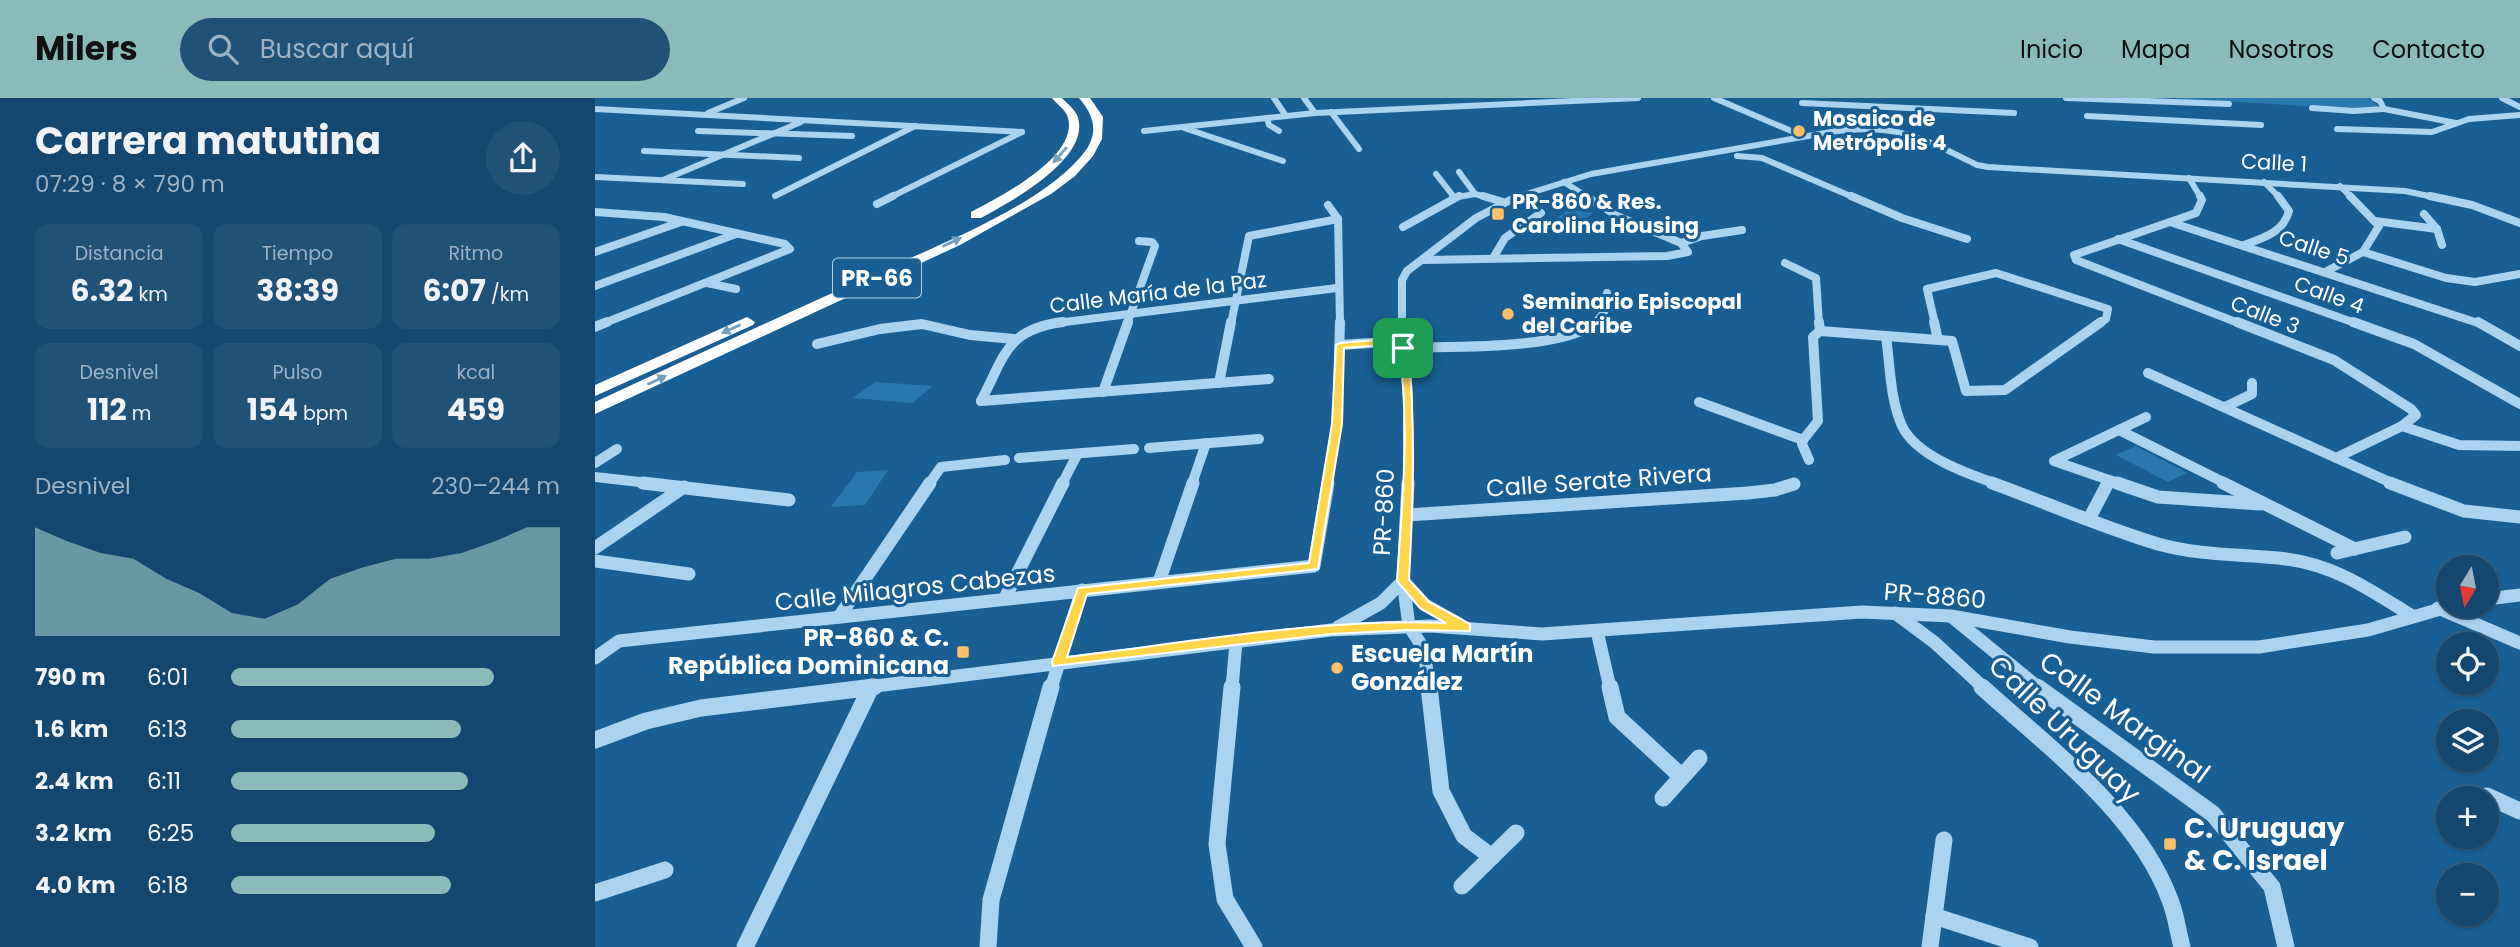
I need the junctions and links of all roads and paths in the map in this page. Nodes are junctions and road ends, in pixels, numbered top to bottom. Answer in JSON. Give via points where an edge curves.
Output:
{"nodes":[{"id":1,"x":744,"y":98,"type":"edge"},
{"id":2,"x":1057,"y":98,"type":"edge"},
{"id":3,"x":1084,"y":98,"type":"edge"},
{"id":4,"x":1275,"y":98,"type":"edge"},
{"id":5,"x":1304,"y":98,"type":"edge"},
{"id":6,"x":1638,"y":98,"type":"edge"},
{"id":7,"x":1714,"y":98,"type":"edge"},
{"id":8,"x":1927,"y":98,"type":"edge"},
{"id":9,"x":2066,"y":98,"type":"edge"},
{"id":10,"x":2374,"y":98,"type":"edge"},
{"id":11,"x":2502,"y":98,"type":"edge"},
{"id":12,"x":2154,"y":102,"type":"junction"},
{"id":13,"x":1802,"y":103,"type":"dead end"},
{"id":14,"x":2229,"y":104,"type":"dead end"},
{"id":15,"x":2520,"y":107,"type":"edge"},
{"id":16,"x":2312,"y":108,"type":"dead end"},
{"id":17,"x":595,"y":109,"type":"edge"},
{"id":18,"x":1931,"y":109,"type":"junction"},
{"id":19,"x":2383,"y":109,"type":"junction"},
{"id":20,"x":1331,"y":112,"type":"junction"},
{"id":21,"x":1315,"y":113,"type":"junction"},
{"id":22,"x":2014,"y":113,"type":"dead end"},
{"id":23,"x":704,"y":114,"type":"junction"},
{"id":24,"x":2520,"y":115,"type":"edge"},
{"id":25,"x":1286,"y":116,"type":"junction"},
{"id":26,"x":2087,"y":117,"type":"dead end"},
{"id":27,"x":1267,"y":118,"type":"junction"},
{"id":28,"x":805,"y":121,"type":"junction"},
{"id":29,"x":2172,"y":121,"type":"junction"},
{"id":30,"x":2456,"y":123,"type":"junction"},
{"id":31,"x":915,"y":125,"type":"junction"},
{"id":32,"x":2261,"y":125,"type":"dead end"},
{"id":33,"x":1181,"y":127,"type":"junction"},
{"id":34,"x":2337,"y":129,"type":"dead end"},
{"id":35,"x":698,"y":131,"type":"dead end"},
{"id":36,"x":1143,"y":131,"type":"dead end"},
{"id":37,"x":1279,"y":131,"type":"dead end"},
{"id":38,"x":775,"y":133,"type":"junction"},
{"id":39,"x":852,"y":136,"type":"dead end"},
{"id":40,"x":1804,"y":136,"type":"junction"},
{"id":41,"x":1359,"y":149,"type":"dead end"},
{"id":42,"x":644,"y":151,"type":"dead end"},
{"id":43,"x":721,"y":156,"type":"junction"},
{"id":44,"x":1699,"y":157,"type":"junction"},
{"id":45,"x":799,"y":159,"type":"dead end"},
{"id":46,"x":1283,"y":162,"type":"dead end"},
{"id":47,"x":2021,"y":169,"type":"joint"},
{"id":48,"x":1459,"y":172,"type":"dead end"},
{"id":49,"x":1436,"y":174,"type":"dead end"},
{"id":50,"x":595,"y":177,"type":"edge"},
{"id":51,"x":2189,"y":178,"type":"junction"},
{"id":52,"x":663,"y":180,"type":"junction"},
{"id":53,"x":1564,"y":182,"type":"junction"},
{"id":54,"x":2263,"y":182,"type":"junction"},
{"id":55,"x":743,"y":184,"type":"dead end"},
{"id":56,"x":2344,"y":189,"type":"junction"},
{"id":57,"x":1475,"y":194,"type":"junction"},
{"id":58,"x":775,"y":196,"type":"dead end"},
{"id":59,"x":1454,"y":197,"type":"junction"},
{"id":60,"x":1503,"y":202,"type":"junction"},
{"id":61,"x":877,"y":204,"type":"dead end"},
{"id":62,"x":1328,"y":205,"type":"dead end"},
{"id":63,"x":595,"y":212,"type":"edge"},
{"id":64,"x":1541,"y":213,"type":"dead end"},
{"id":65,"x":2424,"y":214,"type":"dead end"},
{"id":66,"x":1338,"y":219,"type":"junction"},
{"id":67,"x":2375,"y":221,"type":"junction"},
{"id":68,"x":681,"y":222,"type":"junction"},
{"id":69,"x":2173,"y":223,"type":"junction"},
{"id":70,"x":2520,"y":223,"type":"edge"},
{"id":71,"x":1403,"y":227,"type":"dead end"},
{"id":72,"x":2437,"y":229,"type":"junction"},
{"id":73,"x":1742,"y":230,"type":"dead end"},
{"id":74,"x":737,"y":234,"type":"junction"},
{"id":75,"x":1967,"y":239,"type":"dead end"},
{"id":76,"x":2118,"y":239,"type":"junction"},
{"id":77,"x":1139,"y":241,"type":"dead end"},
{"id":78,"x":1681,"y":243,"type":"junction"},
{"id":79,"x":2244,"y":245,"type":"junction"},
{"id":80,"x":2442,"y":246,"type":"dead end"},
{"id":81,"x":595,"y":252,"type":"edge"},
{"id":82,"x":2363,"y":252,"type":"junction"},
{"id":83,"x":1493,"y":258,"type":"junction"},
{"id":84,"x":2075,"y":259,"type":"joint"},
{"id":85,"x":1423,"y":260,"type":"junction"},
{"id":86,"x":1785,"y":263,"type":"dead end"},
{"id":87,"x":2325,"y":272,"type":"junction"},
{"id":88,"x":2520,"y":274,"type":"edge"},
{"id":89,"x":706,"y":283,"type":"junction"},
{"id":90,"x":595,"y":286,"type":"edge"},
{"id":91,"x":1337,"y":288,"type":"junction"},
{"id":92,"x":736,"y":289,"type":"dead end"},
{"id":93,"x":1607,"y":293,"type":"dead end"},
{"id":94,"x":1235,"y":301,"type":"junction"},
{"id":95,"x":2444,"y":310,"type":"joint"},
{"id":96,"x":1130,"y":314,"type":"junction"},
{"id":97,"x":595,"y":327,"type":"edge"},
{"id":98,"x":1819,"y":331,"type":"junction"},
{"id":99,"x":1885,"y":336,"type":"junction"},
{"id":100,"x":1014,"y":339,"type":"junction"},
{"id":101,"x":1938,"y":340,"type":"junction"},
{"id":102,"x":817,"y":344,"type":"dead end"},
{"id":103,"x":1402,"y":344,"type":"junction"},
{"id":104,"x":1340,"y":345,"type":"junction"},
{"id":105,"x":2520,"y":346,"type":"edge"},
{"id":106,"x":2148,"y":373,"type":"dead end"},
{"id":107,"x":1269,"y":379,"type":"dead end"},
{"id":108,"x":1219,"y":383,"type":"junction"},
{"id":109,"x":2252,"y":383,"type":"dead end"},
{"id":110,"x":595,"y":391,"type":"edge"},
{"id":111,"x":1103,"y":392,"type":"junction"},
{"id":112,"x":981,"y":401,"type":"joint"},
{"id":113,"x":1699,"y":402,"type":"dead end"},
{"id":114,"x":2520,"y":404,"type":"edge"},
{"id":115,"x":2225,"y":407,"type":"junction"},
{"id":116,"x":595,"y":409,"type":"edge"},
{"id":117,"x":2146,"y":416,"type":"dead end"},
{"id":118,"x":2402,"y":426,"type":"junction"},
{"id":119,"x":2119,"y":430,"type":"junction"},
{"id":120,"x":1259,"y":439,"type":"dead end"},
{"id":121,"x":1803,"y":440,"type":"junction"},
{"id":122,"x":1206,"y":443,"type":"junction"},
{"id":123,"x":2520,"y":446,"type":"edge"},
{"id":124,"x":1149,"y":448,"type":"dead end"},
{"id":125,"x":617,"y":449,"type":"dead end"},
{"id":126,"x":1134,"y":449,"type":"dead end"},
{"id":127,"x":1077,"y":454,"type":"junction"},
{"id":128,"x":1019,"y":458,"type":"dead end"},
{"id":129,"x":2336,"y":458,"type":"junction"},
{"id":130,"x":1005,"y":460,"type":"dead end"},
{"id":131,"x":1809,"y":460,"type":"dead end"},
{"id":132,"x":595,"y":463,"type":"edge"},
{"id":133,"x":595,"y":477,"type":"edge"},
{"id":134,"x":2109,"y":480,"type":"junction"},
{"id":135,"x":1794,"y":484,"type":"dead end"},
{"id":136,"x":684,"y":487,"type":"junction"},
{"id":137,"x":789,"y":500,"type":"dead end"},
{"id":138,"x":2267,"y":505,"type":"junction"},
{"id":139,"x":1407,"y":515,"type":"junction"},
{"id":140,"x":2520,"y":517,"type":"edge"},
{"id":141,"x":2089,"y":519,"type":"junction"},
{"id":142,"x":2405,"y":537,"type":"dead end"},
{"id":143,"x":595,"y":548,"type":"edge"},
{"id":144,"x":2355,"y":549,"type":"junction"},
{"id":145,"x":2337,"y":553,"type":"dead end"},
{"id":146,"x":595,"y":561,"type":"edge"},
{"id":147,"x":689,"y":574,"type":"dead end"},
{"id":148,"x":1403,"y":581,"type":"junction"},
{"id":149,"x":1159,"y":582,"type":"junction"},
{"id":150,"x":1082,"y":590,"type":"junction"},
{"id":151,"x":2520,"y":595,"type":"edge"},
{"id":152,"x":1005,"y":598,"type":"junction"},
{"id":153,"x":2499,"y":598,"type":"edge"},
{"id":154,"x":2436,"y":610,"type":"edge"},
{"id":155,"x":1895,"y":613,"type":"junction"},
{"id":156,"x":1951,"y":616,"type":"junction"},
{"id":157,"x":839,"y":617,"type":"junction"},
{"id":158,"x":2411,"y":617,"type":"junction"},
{"id":159,"x":2468,"y":618,"type":"edge"},
{"id":160,"x":1409,"y":626,"type":"junction"},
{"id":161,"x":1465,"y":628,"type":"junction"},
{"id":162,"x":1331,"y":630,"type":"junction"},
{"id":163,"x":1597,"y":631,"type":"junction"},
{"id":164,"x":1236,"y":642,"type":"junction"},
{"id":165,"x":2520,"y":643,"type":"edge"},
{"id":166,"x":595,"y":658,"type":"edge"},
{"id":167,"x":1058,"y":662,"type":"junction"},
{"id":168,"x":871,"y":686,"type":"junction"},
{"id":169,"x":595,"y":740,"type":"edge"},
{"id":170,"x":1699,"y":758,"type":"dead end"},
{"id":171,"x":1681,"y":776,"type":"junction"},
{"id":172,"x":1663,"y":797,"type":"dead end"},
{"id":173,"x":2499,"y":801,"type":"edge"},
{"id":174,"x":2520,"y":811,"type":"edge"},
{"id":175,"x":1516,"y":833,"type":"dead end"},
{"id":176,"x":1944,"y":840,"type":"dead end"},
{"id":177,"x":1492,"y":857,"type":"junction"},
{"id":178,"x":665,"y":870,"type":"dead end"},
{"id":179,"x":1462,"y":886,"type":"dead end"},
{"id":180,"x":595,"y":893,"type":"edge"},
{"id":181,"x":1934,"y":916,"type":"junction"},
{"id":182,"x":745,"y":947,"type":"edge"},
{"id":183,"x":988,"y":947,"type":"edge"},
{"id":184,"x":1254,"y":947,"type":"edge"},
{"id":185,"x":1930,"y":947,"type":"edge"},
{"id":186,"x":2030,"y":947,"type":"edge"},
{"id":187,"x":2182,"y":947,"type":"edge"},
{"id":188,"x":2287,"y":947,"type":"edge"}],
"edges":[{"from":1,"to":23,"type":"street"},
{"from":2,"to":110,"type":"highway","number":"PR-66","one_way":true,"via":[[1075,119],[1072,139],[1054,162],[1014,192],[917,245]]},
{"from":116,"to":3,"type":"highway","number":"PR-66","one_way":true,"via":[[970,234],[1034,199],[1078,166],[1094,145],[1099,121]]},
{"from":4,"to":25,"type":"street"},
{"from":5,"to":21,"type":"street"},
{"from":6,"to":20,"type":"street"},
{"from":7,"to":40,"type":"street"},
{"from":8,"to":18,"type":"street"},
{"from":9,"to":12,"type":"street"},
{"from":10,"to":19,"type":"street"},
{"from":11,"to":15,"type":"street"},
{"from":12,"to":14,"type":"street"},
{"from":12,"to":29,"type":"street"},
{"from":13,"to":18,"type":"street"},
{"from":16,"to":19,"type":"street"},
{"from":17,"to":23,"type":"street"},
{"from":18,"to":22,"type":"street"},
{"from":19,"to":30,"type":"street"},
{"from":20,"to":21,"type":"street"},
{"from":20,"to":41,"type":"street"},
{"from":21,"to":25,"type":"street"},
{"from":23,"to":28,"type":"street"},
{"from":24,"to":30,"type":"street"},
{"from":25,"to":27,"type":"street"},
{"from":26,"to":29,"type":"street"},
{"from":27,"to":33,"type":"street"},
{"from":27,"to":37,"type":"street"},
{"from":28,"to":31,"type":"street"},
{"from":28,"to":38,"type":"street"},
{"from":29,"to":32,"type":"street"},
{"from":30,"to":34,"type":"street","via":[[2432,132]]},
{"from":31,"to":58,"type":"street"},
{"from":31,"to":61,"type":"street","via":[[1022,132]]},
{"from":33,"to":36,"type":"street"},
{"from":33,"to":46,"type":"street"},
{"from":35,"to":38,"type":"street"},
{"from":38,"to":39,"type":"street"},
{"from":38,"to":43,"type":"street"},
{"from":40,"to":44,"type":"street","name":"PR-860","number":"PR-860"},
{"from":40,"to":47,"type":"street","name":"PR-860","via":[[1865,128],[1892,130],[1977,165]]},
{"from":42,"to":43,"type":"street"},
{"from":43,"to":45,"type":"street"},
{"from":43,"to":52,"type":"street"},
{"from":44,"to":53,"type":"street","name":"PR-860","number":"PR-860"},
{"from":44,"to":75,"type":"street","via":[[1762,158],[1902,218]]},
{"from":47,"to":51,"type":"street","name":"Calle 1"},
{"from":48,"to":57,"type":"street"},
{"from":49,"to":59,"type":"street"},
{"from":50,"to":52,"type":"street"},
{"from":51,"to":54,"type":"street","name":"Calle 1"},
{"from":51,"to":69,"type":"street","via":[[2202,200],[2196,213]]},
{"from":52,"to":55,"type":"street"},
{"from":53,"to":60,"type":"street","name":"PR-860","number":"PR-860"},
{"from":53,"to":78,"type":"street","via":[[1617,216]]},
{"from":54,"to":56,"type":"street","name":"Calle 1"},
{"from":54,"to":79,"type":"street","via":[[2289,212],[2288,221]]},
{"from":56,"to":67,"type":"street"},
{"from":56,"to":70,"type":"street","name":"Calle 1","via":[[2439,197]]},
{"from":57,"to":59,"type":"street"},
{"from":57,"to":60,"type":"street"},
{"from":59,"to":71,"type":"street"},
{"from":60,"to":85,"type":"street","name":"PR-860","number":"PR-860","via":[[1464,224]]},
{"from":62,"to":66,"type":"street"},
{"from":63,"to":68,"type":"street"},
{"from":64,"to":83,"type":"street","via":[[1501,242]]},
{"from":65,"to":72,"type":"street"},
{"from":66,"to":91,"type":"street","name":"Calle Milagros Cabezas"},
{"from":66,"to":94,"type":"street","via":[[1249,236]]},
{"from":67,"to":72,"type":"street"},
{"from":67,"to":82,"type":"street","via":[[2378,230]]},
{"from":68,"to":74,"type":"street"},
{"from":68,"to":81,"type":"street"},
{"from":69,"to":76,"type":"street"},
{"from":69,"to":79,"type":"street","name":"Calle 5"},
{"from":72,"to":80,"type":"street"},
{"from":73,"to":78,"type":"street"},
{"from":74,"to":89,"type":"street","via":[[790,249]]},
{"from":74,"to":90,"type":"street"},
{"from":76,"to":84,"type":"street","via":[[2074,255]]},
{"from":76,"to":114,"type":"street","name":"Calle 4","via":[[2414,344]]},
{"from":77,"to":96,"type":"street","via":[[1155,246]]},
{"from":78,"to":83,"type":"street","via":[[1688,252],[1667,256]]},
{"from":79,"to":87,"type":"street","name":"Calle 5"},
{"from":82,"to":87,"type":"street","name":"Calle 4"},
{"from":82,"to":88,"type":"street","via":[[2446,278],[2475,282]]},
{"from":83,"to":85,"type":"street"},
{"from":84,"to":118,"type":"street","name":"Calle 3","via":[[2334,360],[2411,408],[2416,415]]},
{"from":85,"to":103,"type":"street","name":"PR-860","number":"PR-860","via":[[1402,280]]},
{"from":86,"to":98,"type":"street","via":[[1816,278]]},
{"from":87,"to":95,"type":"street","name":"Calle 5"},
{"from":89,"to":92,"type":"street"},
{"from":89,"to":97,"type":"street"},
{"from":91,"to":94,"type":"street","name":"Calle María de la Paz"},
{"from":91,"to":104,"type":"street","name":"Calle Milagros Cabezas"},
{"from":93,"to":103,"type":"street","via":[[1604,315],[1565,338]]},
{"from":94,"to":96,"type":"street","name":"Calle María de la Paz"},
{"from":94,"to":108,"type":"street"},
{"from":95,"to":105,"type":"street","via":[[2475,320]]},
{"from":96,"to":100,"type":"street","name":"Calle María de la Paz","via":[[1041,325]]},
{"from":96,"to":111,"type":"street"},
{"from":98,"to":99,"type":"street"},
{"from":98,"to":121,"type":"street","via":[[1813,337],[1818,421]]},
{"from":99,"to":101,"type":"street"},
{"from":99,"to":141,"type":"street","via":[[1896,406],[1903,428],[1914,442],[1952,468]]},
{"from":100,"to":102,"type":"street","via":[[922,324]]},
{"from":100,"to":112,"type":"street"},
{"from":101,"to":101,"type":"street","via":[[1927,289],[1996,272],[2108,309],[2106,319],[2005,390],[1966,391],[1952,341]]},
{"from":103,"to":104,"type":"street"},
{"from":103,"to":139,"type":"street","name":"PR-860","number":"PR-860","via":[[1408,395]]},
{"from":104,"to":149,"type":"street","name":"Calle Milagros Cabezas","via":[[1337,424],[1314,566]]},
{"from":106,"to":115,"type":"street"},
{"from":107,"to":108,"type":"street"},
{"from":108,"to":111,"type":"street"},
{"from":109,"to":115,"type":"street","via":[[2252,394]]},
{"from":111,"to":112,"type":"street"},
{"from":113,"to":121,"type":"street"},
{"from":115,"to":129,"type":"street"},
{"from":117,"to":119,"type":"street"},
{"from":118,"to":123,"type":"street","via":[[2459,445]]},
{"from":118,"to":129,"type":"street"},
{"from":119,"to":134,"type":"street","via":[[2054,461]]},
{"from":119,"to":138,"type":"street"},
{"from":120,"to":122,"type":"street"},
{"from":121,"to":131,"type":"street"},
{"from":122,"to":124,"type":"street"},
{"from":122,"to":149,"type":"street"},
{"from":125,"to":132,"type":"street"},
{"from":126,"to":127,"type":"street"},
{"from":127,"to":128,"type":"street"},
{"from":127,"to":152,"type":"street"},
{"from":129,"to":140,"type":"street","via":[[2464,511]]},
{"from":130,"to":157,"type":"street","via":[[941,467]]},
{"from":133,"to":136,"type":"street"},
{"from":134,"to":138,"type":"street","via":[[2158,496]]},
{"from":134,"to":141,"type":"street"},
{"from":135,"to":139,"type":"street","name":"Calle Serate Rivera","via":[[1748,493]]},
{"from":136,"to":137,"type":"street"},
{"from":136,"to":143,"type":"street"},
{"from":138,"to":144,"type":"street"},
{"from":139,"to":148,"type":"street","name":"PR-860","number":"PR-860"},
{"from":141,"to":158,"type":"street","via":[[2192,552],[2287,559],[2323,567],[2352,578]]},
{"from":142,"to":144,"type":"street"},
{"from":144,"to":145,"type":"street"},
{"from":146,"to":147,"type":"street"},
{"from":148,"to":160,"type":"street","name":"PR-860","number":"PR-860"},
{"from":148,"to":161,"type":"street","via":[[1425,605]]},
{"from":148,"to":162,"type":"street","via":[[1376,609]]},
{"from":149,"to":150,"type":"street","name":"Calle Milagros Cabezas"},
{"from":150,"to":152,"type":"street","name":"Calle Milagros Cabezas"},
{"from":150,"to":167,"type":"street"},
{"from":151,"to":153,"type":"street"},
{"from":152,"to":157,"type":"street","name":"Calle Milagros Cabezas"},
{"from":154,"to":158,"type":"street","name":"PR-8860","number":"PR-8860"},
{"from":155,"to":156,"type":"street","name":"PR-8860","number":"PR-8860"},
{"from":155,"to":163,"type":"street","name":"PR-8860","number":"PR-8860","via":[[1819,614]]},
{"from":155,"to":187,"type":"street","name":"Calle Uruguay","via":[[1934,642],[2111,805],[2134,834],[2170,898]]},
{"from":156,"to":158,"type":"street","name":"PR-8860","number":"PR-8860","via":[[2154,647],[2271,645],[2368,630]]},
{"from":156,"to":188,"type":"street","name":"Calle Marginal","via":[[2059,705],[2213,814],[2272,887]]},
{"from":157,"to":166,"type":"street","name":"Calle Milagros Cabezas","via":[[619,641]]},
{"from":159,"to":165,"type":"street"},
{"from":160,"to":161,"type":"street","name":"PR-8860","number":"PR-8860"},
{"from":160,"to":162,"type":"street"},
{"from":160,"to":177,"type":"street","via":[[1424,649],[1441,790],[1464,836]]},
{"from":161,"to":163,"type":"street","name":"PR-8860","number":"PR-8860","via":[[1542,634]]},
{"from":162,"to":164,"type":"street"},
{"from":163,"to":171,"type":"street","via":[[1617,717]]},
{"from":164,"to":167,"type":"street"},
{"from":164,"to":184,"type":"street","via":[[1217,844],[1225,899]]},
{"from":167,"to":168,"type":"street"},
{"from":167,"to":183,"type":"street","via":[[991,901]]},
{"from":168,"to":169,"type":"street","via":[[701,708]]},
{"from":168,"to":182,"type":"street"},
{"from":170,"to":171,"type":"street"},
{"from":171,"to":172,"type":"street"},
{"from":173,"to":174,"type":"street"},
{"from":175,"to":177,"type":"street"},
{"from":176,"to":181,"type":"street"},
{"from":177,"to":179,"type":"street"},
{"from":178,"to":180,"type":"street"},
{"from":181,"to":185,"type":"street"},
{"from":181,"to":186,"type":"street"}]}
